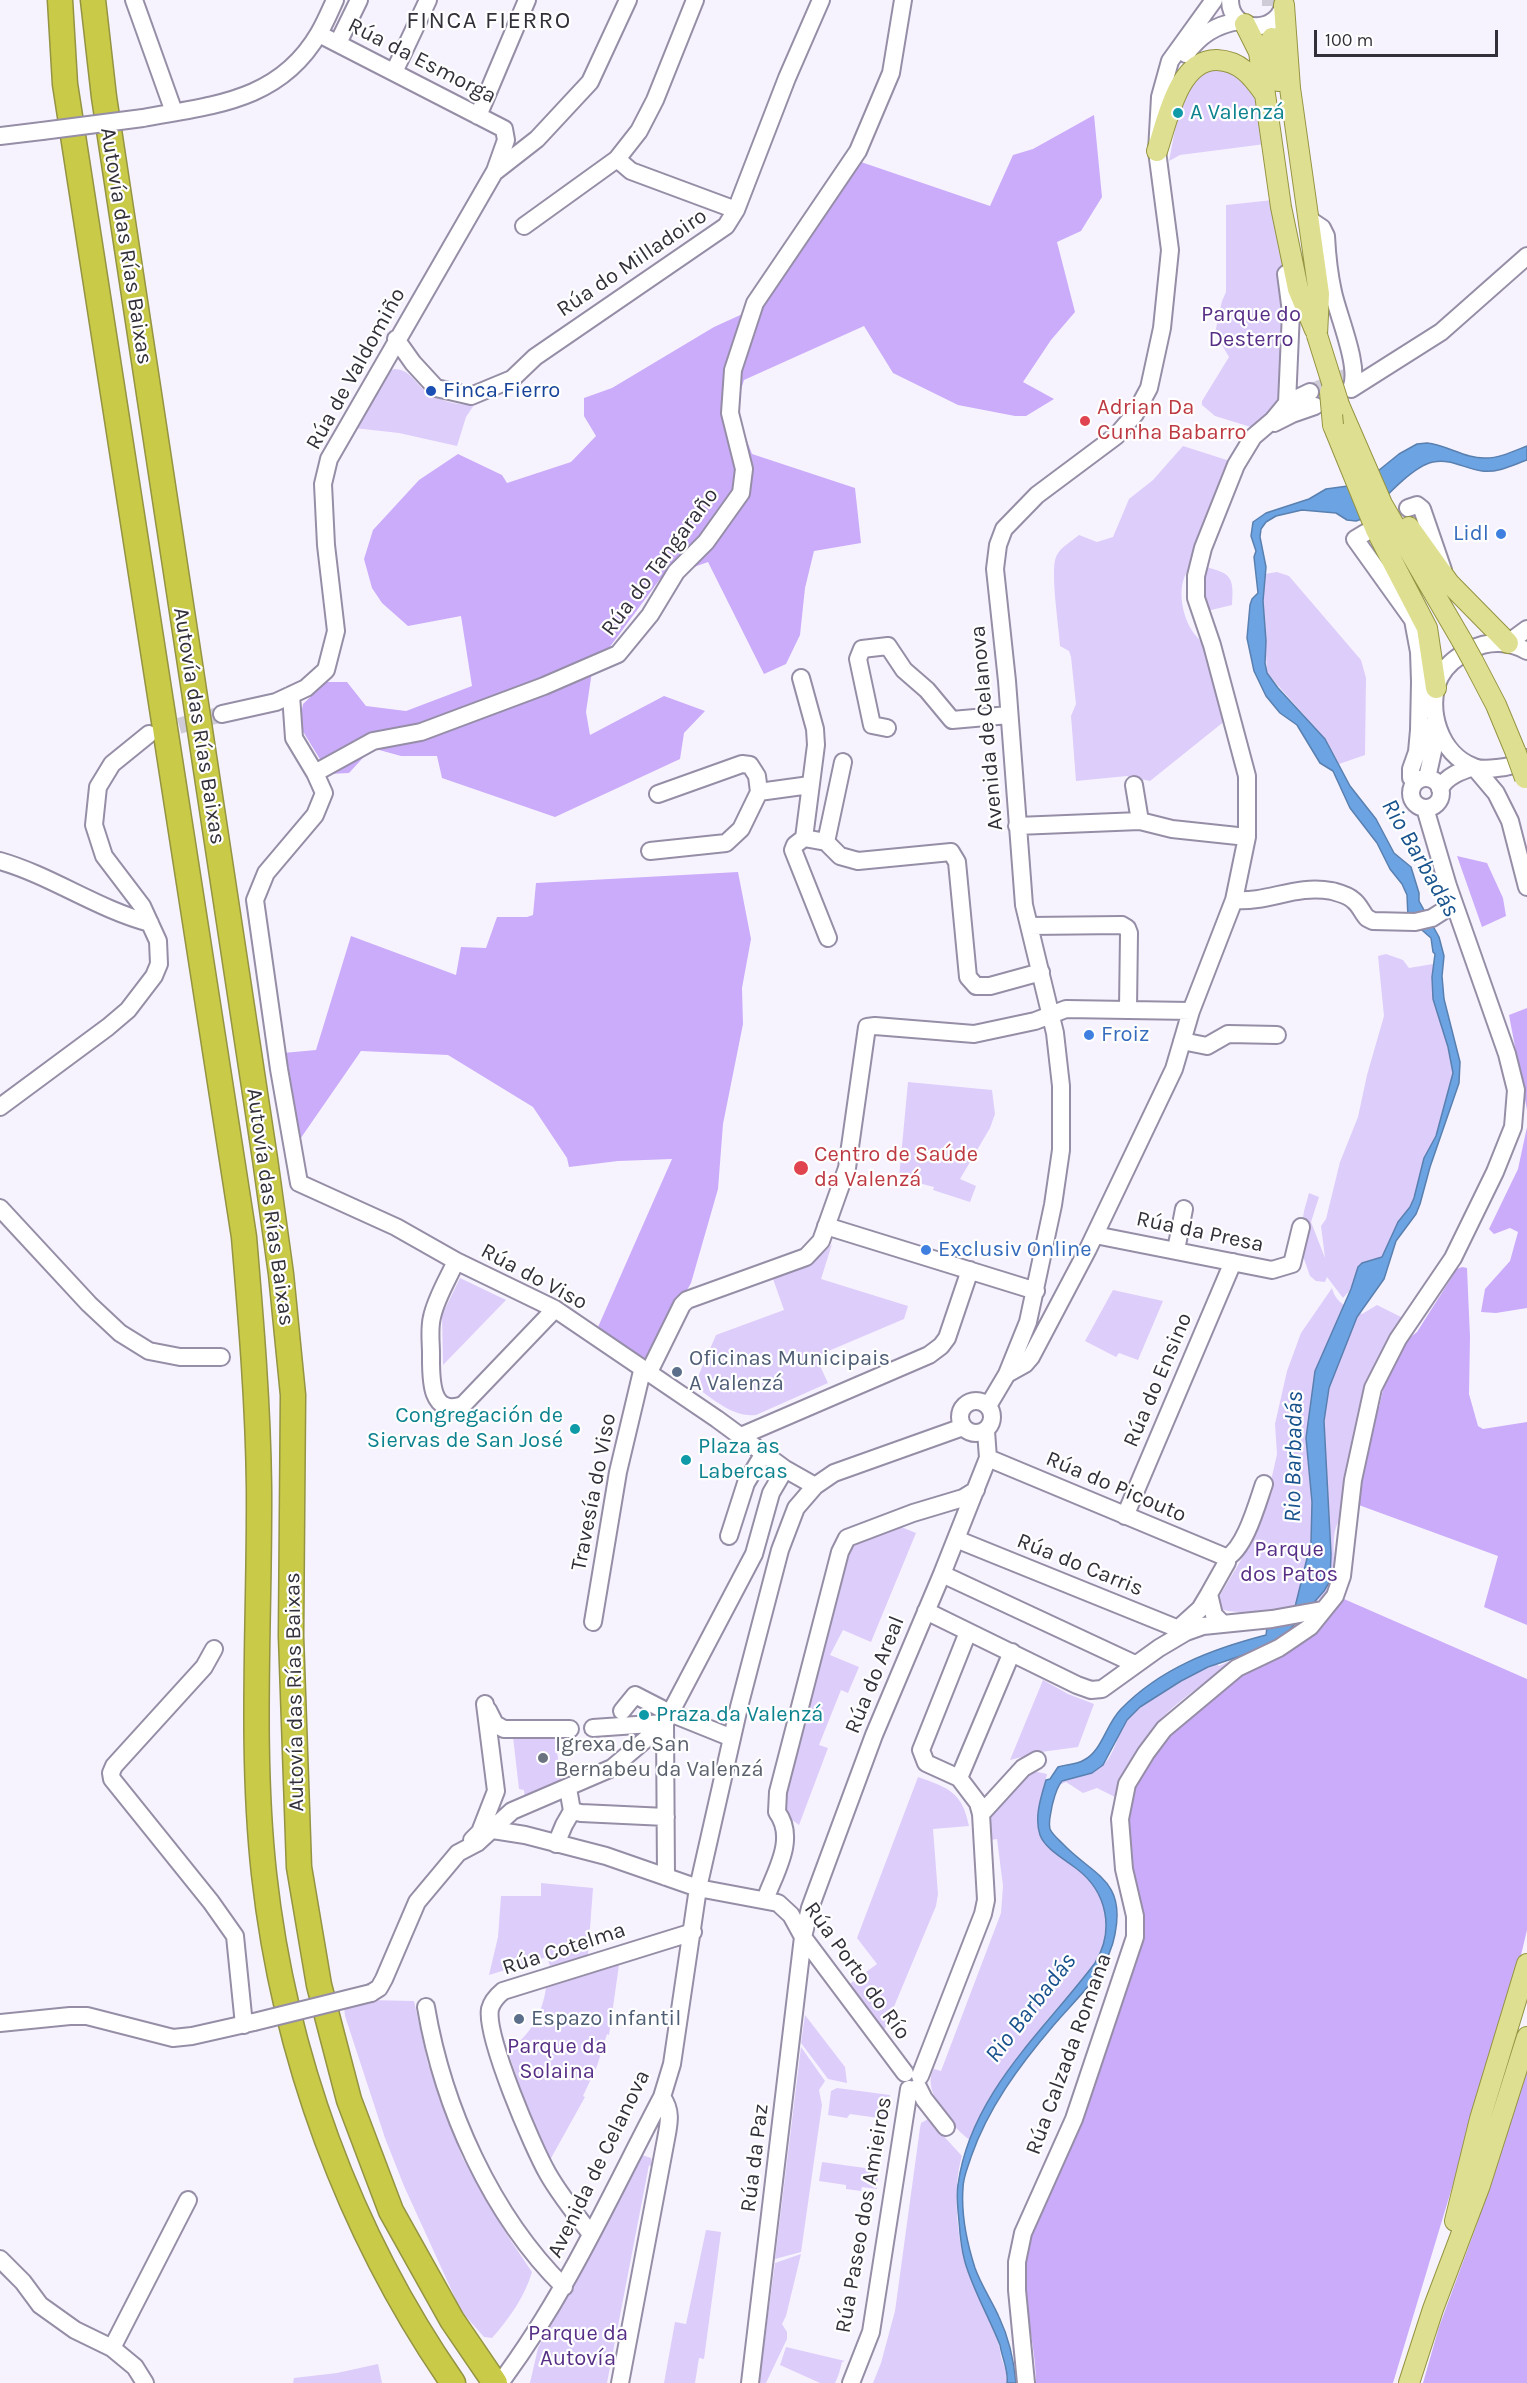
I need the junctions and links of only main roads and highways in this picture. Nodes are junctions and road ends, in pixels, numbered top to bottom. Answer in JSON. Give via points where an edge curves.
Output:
{"nodes":[{"id":1,"x":60,"y":0,"type":"edge"},
{"id":2,"x":93,"y":0,"type":"edge"},
{"id":3,"x":1284,"y":2,"type":"edge"},
{"id":4,"x":1242,"y":23,"type":"road end"},
{"id":5,"x":1272,"y":38,"type":"tunnel mouth"},
{"id":6,"x":1266,"y":96,"type":"junction"},
{"id":7,"x":1157,"y":151,"type":"road end"},
{"id":8,"x":1317,"y":335,"type":"junction"},
{"id":9,"x":1349,"y":374,"type":"junction"},
{"id":10,"x":1363,"y":462,"type":"junction"},
{"id":11,"x":1508,"y":643,"type":"road end"},
{"id":12,"x":1436,"y":688,"type":"road end"},
{"id":13,"x":1524,"y":769,"type":"edge"},
{"id":14,"x":1527,"y":1965,"type":"edge"},
{"id":15,"x":1527,"y":1990,"type":"edge"},
{"id":16,"x":1527,"y":2012,"type":"edge"},
{"id":17,"x":1506,"y":2034,"type":"junction"},
{"id":18,"x":1527,"y":2037,"type":"edge"},
{"id":19,"x":1456,"y":2245,"type":"junction"},
{"id":20,"x":1433,"y":2309,"type":"junction"},
{"id":21,"x":453,"y":2383,"type":"edge"},
{"id":22,"x":495,"y":2383,"type":"edge"},
{"id":23,"x":1410,"y":2383,"type":"edge"}],
"edges":[{"from":1,"to":21,"type":"highway","name":"Autovía das Rías Baixas","via":[[65,84],[244,1237],[255,1359],[258,1474],[257,1759],[271,1927],[293,2037],[327,2143],[372,2246],[425,2344]]},
{"from":2,"to":22,"type":"highway","name":"Autovía das Rías Baixas","via":[[107,121],[280,1274],[293,1395],[291,1636],[299,1867],[319,1985],[350,2100],[391,2211],[452,2320]]},
{"from":3,"to":8,"type":"main road","via":[[1290,88],[1318,294]]},
{"from":4,"to":6,"type":"main road","via":[[1258,51]]},
{"from":5,"to":8,"type":"main road","via":[[1304,271]]},
{"from":6,"to":7,"type":"main road","via":[[1242,68],[1229,61],[1198,65],[1180,87]]},
{"from":6,"to":8,"type":"main road","via":[[1290,253],[1298,289]]},
{"from":8,"to":9,"type":"main road","bridge":true},
{"from":9,"to":10,"type":"main road","bridge":true,"via":[[1339,405]]},
{"from":9,"to":12,"type":"main road","bridge":true,"via":[[1333,425],[1376,530],[1430,642]]},
{"from":10,"to":11,"type":"main road","via":[[1378,474],[1401,517],[1445,577]]},
{"from":10,"to":13,"type":"main road","bridge":true,"via":[[1382,504],[1473,661]]},
{"from":14,"to":17,"type":"main road"},
{"from":15,"to":17,"type":"main road","via":[[1521,2010]]},
{"from":16,"to":19,"type":"main road"},
{"from":17,"to":20,"type":"main road","via":[[1480,2119]]},
{"from":18,"to":19,"type":"main road","via":[[1480,2185]]},
{"from":19,"to":20,"type":"main road"},
{"from":20,"to":23,"type":"main road"}]}
